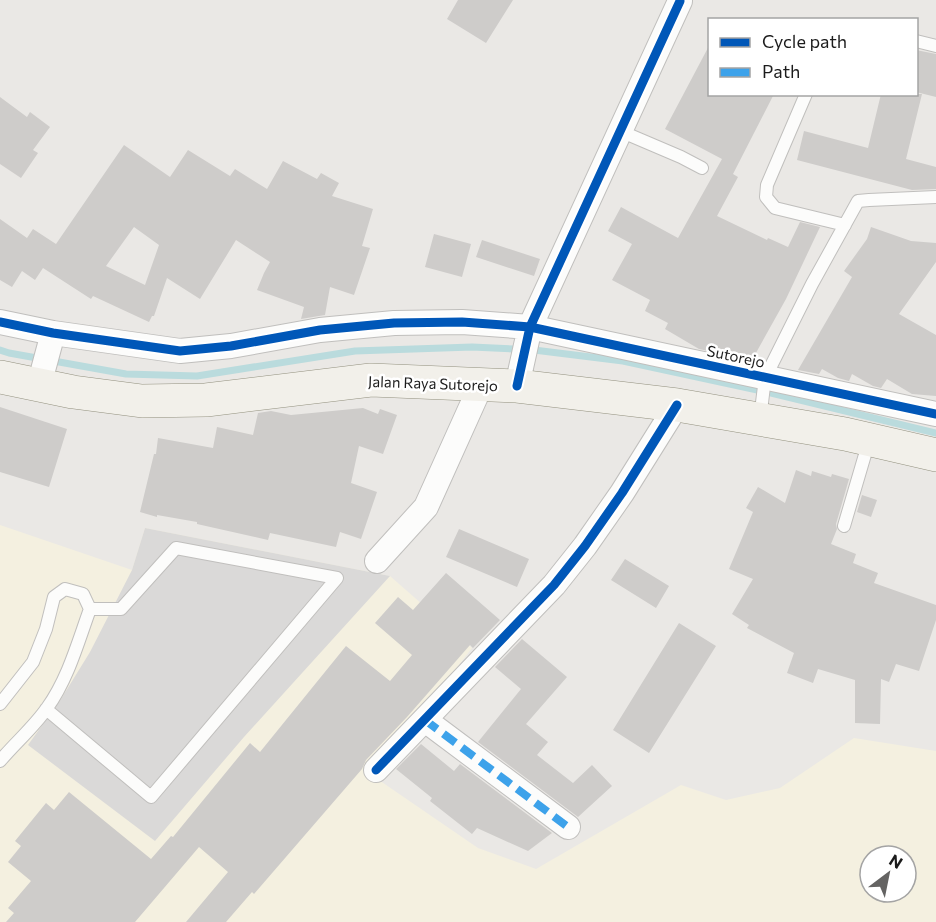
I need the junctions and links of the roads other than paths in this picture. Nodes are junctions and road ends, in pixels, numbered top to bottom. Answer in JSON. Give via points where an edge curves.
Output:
{"nodes":[{"id":1,"x":679,"y":0,"type":"edge"},
{"id":2,"x":918,"y":42,"type":"edge"},
{"id":3,"x":936,"y":46,"type":"edge"},
{"id":4,"x":805,"y":96,"type":"edge"},
{"id":5,"x":620,"y":131,"type":"junction"},
{"id":6,"x":702,"y":168,"type":"dead end"},
{"id":7,"x":936,"y":197,"type":"edge"},
{"id":8,"x":845,"y":225,"type":"junction"},
{"id":9,"x":0,"y":322,"type":"edge"},
{"id":10,"x":528,"y":332,"type":"junction"},
{"id":11,"x":51,"y":340,"type":"junction"},
{"id":12,"x":0,"y":377,"type":"edge"},
{"id":13,"x":41,"y":379,"type":"junction"},
{"id":14,"x":519,"y":379,"type":"junction"},
{"id":15,"x":765,"y":382,"type":"junction"},
{"id":16,"x":481,"y":385,"type":"junction"},
{"id":17,"x":677,"y":405,"type":"junction"},
{"id":18,"x":936,"y":414,"type":"edge"},
{"id":19,"x":761,"y":415,"type":"junction"},
{"id":20,"x":869,"y":440,"type":"junction"},
{"id":21,"x":936,"y":455,"type":"edge"},
{"id":22,"x":844,"y":526,"type":"dead end"},
{"id":23,"x":377,"y":561,"type":"dead end"},
{"id":24,"x":90,"y":609,"type":"junction"},
{"id":25,"x":0,"y":704,"type":"edge"},
{"id":26,"x":46,"y":709,"type":"junction"},
{"id":27,"x":424,"y":720,"type":"junction"},
{"id":28,"x":0,"y":761,"type":"edge"},
{"id":29,"x":376,"y":771,"type":"dead end"},
{"id":30,"x":568,"y":827,"type":"dead end"}],
"edges":[{"from":1,"to":5,"type":"street"},
{"from":2,"to":3,"type":"lane"},
{"from":4,"to":8,"type":"lane","via":[[766,185],[766,198],[775,208]]},
{"from":5,"to":6,"type":"lane"},
{"from":5,"to":10,"type":"street"},
{"from":7,"to":8,"type":"lane","via":[[858,201]]},
{"from":8,"to":15,"type":"lane"},
{"from":9,"to":11,"type":"street","name":"Sutorejo"},
{"from":10,"to":11,"type":"street","name":"Sutorejo","via":[[462,322],[394,323],[180,351]]},
{"from":10,"to":14,"type":"street"},
{"from":10,"to":15,"type":"street","name":"Sutorejo"},
{"from":11,"to":13,"type":"street"},
{"from":12,"to":13,"type":"main road","name":"Jalan Raya Sutorejo"},
{"from":13,"to":16,"type":"main road","name":"Jalan Raya Sutorejo","via":[[73,392],[142,401],[206,400],[371,380]]},
{"from":14,"to":16,"type":"main road","name":"Jalan Raya Sutorejo"},
{"from":14,"to":17,"type":"main road","name":"Jalan Raya Sutorejo"},
{"from":15,"to":18,"type":"street","name":"Sutorejo"},
{"from":15,"to":19,"type":"lane"},
{"from":16,"to":23,"type":"street","via":[[426,507]]},
{"from":17,"to":19,"type":"main road","name":"Jalan Raya Sutorejo"},
{"from":17,"to":27,"type":"street","via":[[622,493],[554,585]]},
{"from":19,"to":20,"type":"main road","name":"Jalan Raya Sutorejo"},
{"from":20,"to":21,"type":"main road","name":"Jalan Raya Sutorejo"},
{"from":20,"to":22,"type":"lane"},
{"from":24,"to":25,"type":"lane","via":[[83,594],[65,589],[54,597],[33,662]]},
{"from":24,"to":26,"type":"lane","via":[[71,661]]},
{"from":24,"to":26,"type":"lane","via":[[121,609],[176,548],[337,578],[151,797]]},
{"from":26,"to":28,"type":"lane"},
{"from":27,"to":29,"type":"street"},
{"from":27,"to":30,"type":"street"}]}
